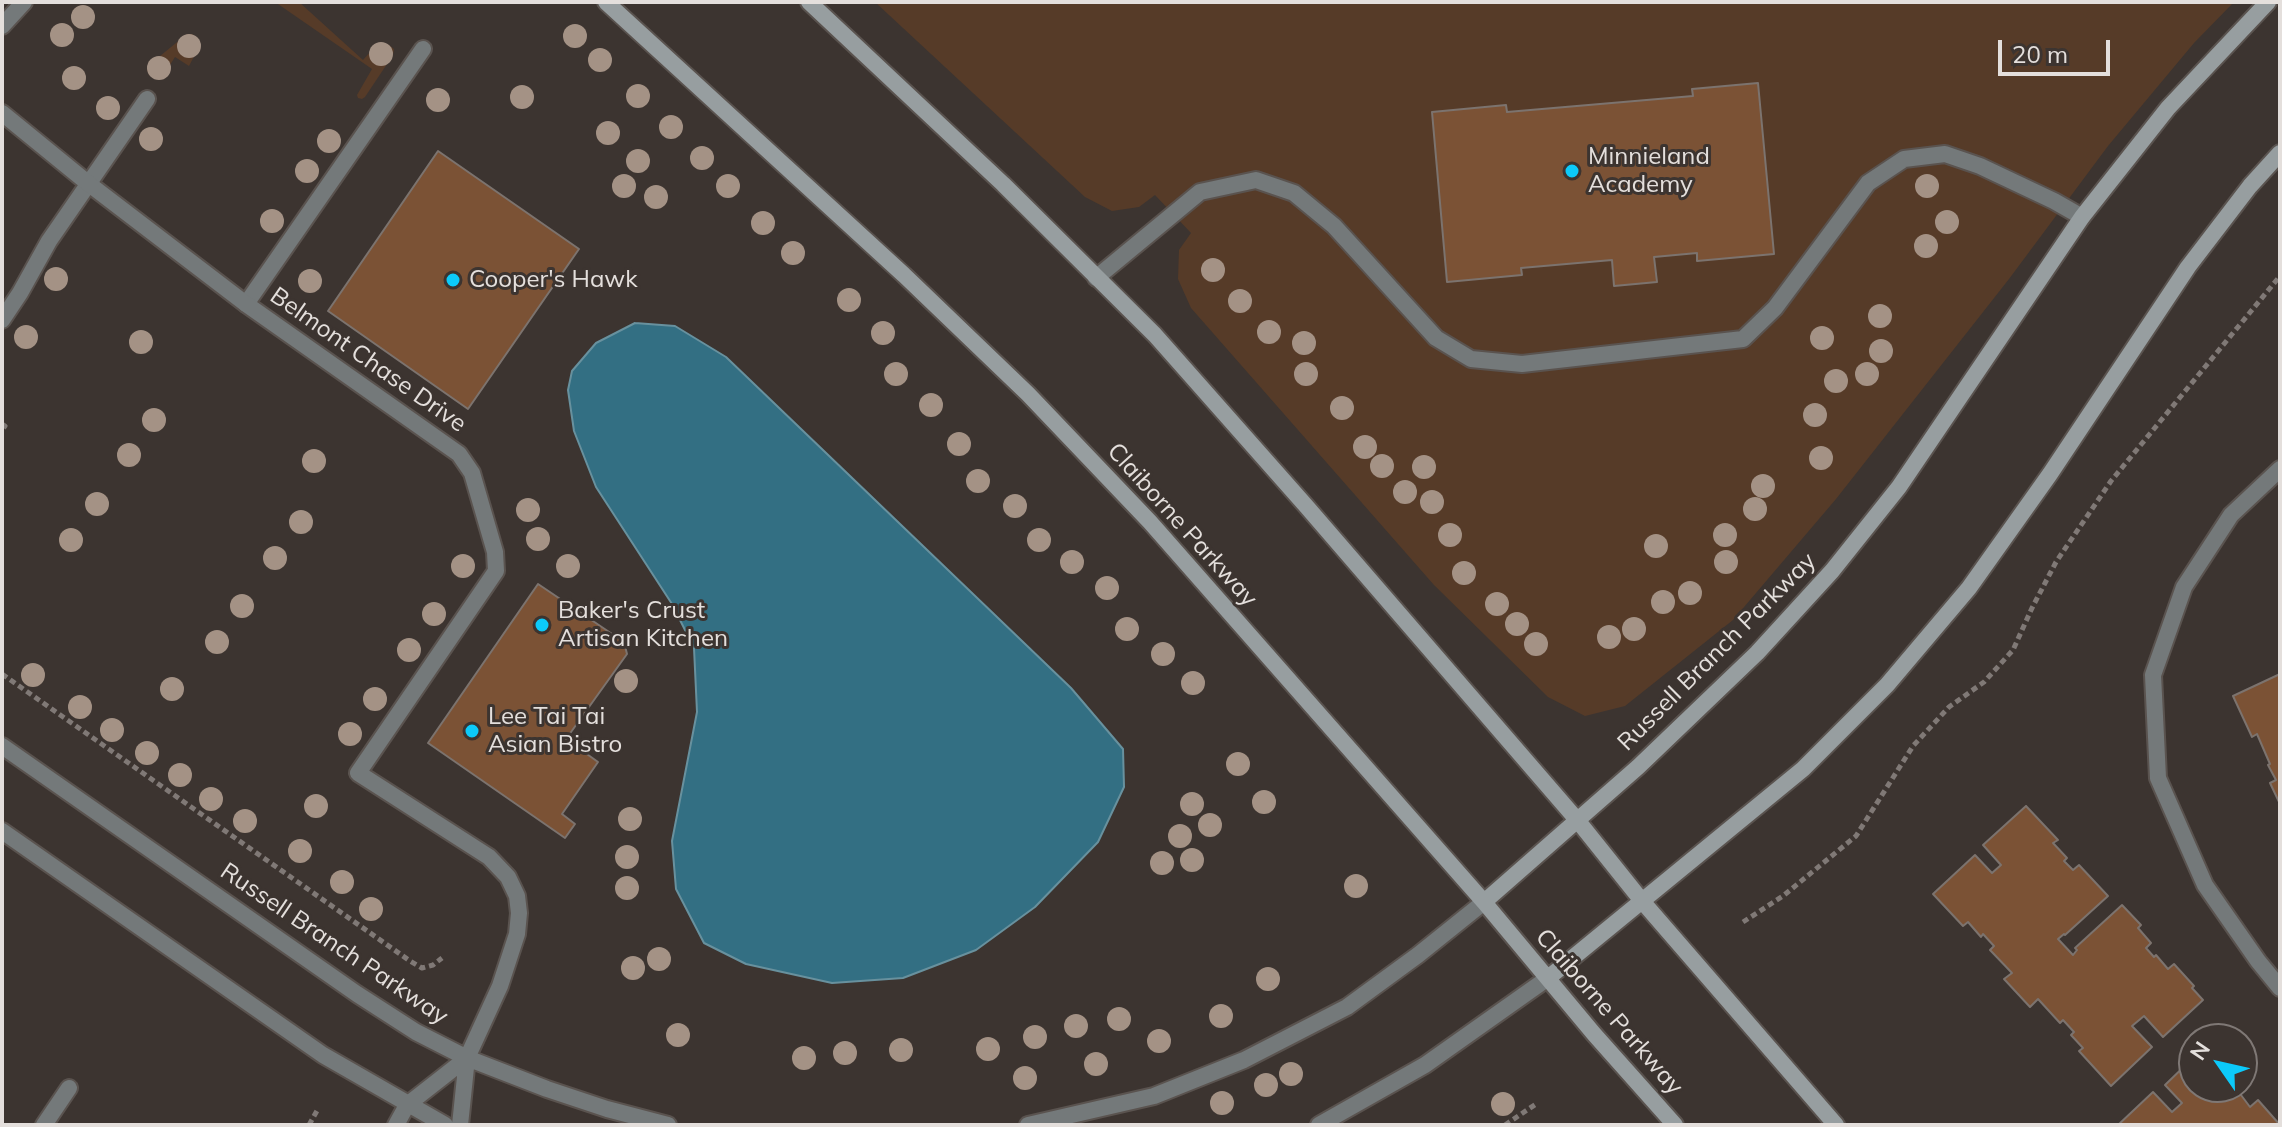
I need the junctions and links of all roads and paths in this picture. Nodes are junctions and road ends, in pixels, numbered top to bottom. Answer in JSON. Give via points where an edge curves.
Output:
{"nodes":[{"id":1,"x":24,"y":2,"type":"edge"},
{"id":2,"x":606,"y":2,"type":"edge"},
{"id":3,"x":809,"y":2,"type":"edge"},
{"id":4,"x":2268,"y":2,"type":"edge"},
{"id":5,"x":2,"y":26,"type":"edge"},
{"id":6,"x":423,"y":49,"type":"dead end"},
{"id":7,"x":147,"y":99,"type":"dead end"},
{"id":8,"x":2,"y":113,"type":"edge"},
{"id":9,"x":2280,"y":153,"type":"edge"},
{"id":10,"x":89,"y":184,"type":"junction"},
{"id":11,"x":2082,"y":217,"type":"junction"},
{"id":12,"x":2280,"y":276,"type":"edge"},
{"id":13,"x":1096,"y":278,"type":"junction"},
{"id":14,"x":246,"y":304,"type":"junction"},
{"id":15,"x":2,"y":320,"type":"edge"},
{"id":16,"x":2280,"y":469,"type":"edge"},
{"id":17,"x":2,"y":674,"type":"edge"},
{"id":18,"x":2,"y":746,"type":"edge"},
{"id":19,"x":1578,"y":821,"type":"junction"},
{"id":20,"x":2,"y":831,"type":"edge"},
{"id":21,"x":1642,"y":901,"type":"junction"},
{"id":22,"x":1484,"y":902,"type":"junction"},
{"id":23,"x":1743,"y":922,"type":"dead end"},
{"id":24,"x":442,"y":958,"type":"dead end"},
{"id":25,"x":1548,"y":978,"type":"junction"},
{"id":26,"x":2280,"y":988,"type":"edge"},
{"id":27,"x":467,"y":1058,"type":"junction"},
{"id":28,"x":69,"y":1088,"type":"dead end"},
{"id":29,"x":1536,"y":1104,"type":"dead end"},
{"id":30,"x":407,"y":1105,"type":"junction"},
{"id":31,"x":318,"y":1109,"type":"dead end"},
{"id":32,"x":44,"y":1125,"type":"edge"},
{"id":33,"x":309,"y":1125,"type":"edge"},
{"id":34,"x":396,"y":1125,"type":"edge"},
{"id":35,"x":445,"y":1125,"type":"edge"},
{"id":36,"x":460,"y":1125,"type":"edge"},
{"id":37,"x":668,"y":1125,"type":"edge"},
{"id":38,"x":1028,"y":1125,"type":"edge"},
{"id":39,"x":1319,"y":1125,"type":"edge"},
{"id":40,"x":1505,"y":1125,"type":"edge"},
{"id":41,"x":1675,"y":1125,"type":"edge"},
{"id":42,"x":1836,"y":1125,"type":"edge"}],
"edges":[{"from":1,"to":5,"type":"street"},
{"from":2,"to":22,"type":"main road","name":"Claiborne Parkway","via":[[1028,394],[1150,522]]},
{"from":3,"to":13,"type":"main road"},
{"from":4,"to":11,"type":"main road","name":"Russell Branch Parkway","via":[[2168,108]]},
{"from":6,"to":14,"type":"street"},
{"from":7,"to":10,"type":"street"},
{"from":8,"to":10,"type":"street","name":"Belmont Chase Drive"},
{"from":9,"to":21,"type":"main road","via":[[2188,267],[1969,588],[1898,673],[1803,769]]},
{"from":10,"to":14,"type":"street","name":"Belmont Chase Drive"},
{"from":10,"to":15,"type":"street"},
{"from":11,"to":13,"type":"street","via":[[1945,154],[1904,159],[1868,183],[1775,308],[1743,339],[1522,364],[1471,359],[1436,338],[1334,226],[1294,193],[1256,180],[1200,192]]},
{"from":11,"to":19,"type":"main road","name":"Russell Branch Parkway","via":[[1899,487],[1832,571],[1757,653]]},
{"from":12,"to":23,"type":"path","via":[[2111,481],[2056,562],[2013,650],[1913,746],[1856,836]]},
{"from":13,"to":19,"type":"main road","via":[[1175,358]]},
{"from":14,"to":27,"type":"street","name":"Belmont Chase Drive","via":[[459,454],[472,473],[496,571],[358,773],[489,857],[517,896],[517,934]]},
{"from":16,"to":26,"type":"street","via":[[2231,515],[2184,587],[2153,675],[2158,778],[2205,885]]},
{"from":17,"to":24,"type":"path","via":[[410,961],[422,968]]},
{"from":18,"to":27,"type":"street","name":"Russell Branch Parkway","via":[[357,994]]},
{"from":19,"to":21,"type":"main road"},
{"from":19,"to":22,"type":"main road","name":"Russell Branch Parkway"},
{"from":20,"to":30,"type":"street","via":[[323,1055]]},
{"from":21,"to":25,"type":"main road"},
{"from":21,"to":42,"type":"main road"},
{"from":22,"to":25,"type":"main road","name":"Claiborne Parkway"},
{"from":22,"to":38,"type":"street","name":"Russell Branch Parkway","via":[[1347,1007],[1244,1060],[1154,1096]]},
{"from":25,"to":39,"type":"street","via":[[1425,1065]]},
{"from":25,"to":41,"type":"main road","name":"Claiborne Parkway"},
{"from":27,"to":30,"type":"street"},
{"from":27,"to":36,"type":"street"},
{"from":27,"to":37,"type":"street","name":"Russell Branch Parkway","via":[[607,1109]]},
{"from":28,"to":32,"type":"street"},
{"from":29,"to":40,"type":"path"},
{"from":30,"to":34,"type":"street"},
{"from":30,"to":35,"type":"street"},
{"from":31,"to":33,"type":"path"}]}
